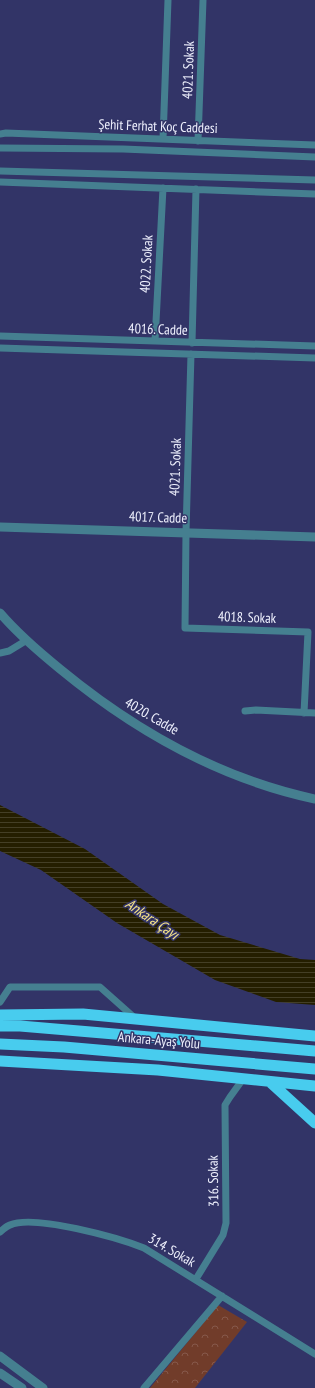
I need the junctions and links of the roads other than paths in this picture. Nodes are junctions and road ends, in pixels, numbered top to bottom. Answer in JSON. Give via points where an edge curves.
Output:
{"nodes":[{"id":1,"x":168,"y":0,"type":"edge"},
{"id":2,"x":203,"y":0,"type":"edge"},
{"id":3,"x":0,"y":134,"type":"edge"},
{"id":4,"x":163,"y":140,"type":"junction"},
{"id":5,"x":198,"y":141,"type":"junction"},
{"id":6,"x":315,"y":145,"type":"edge"},
{"id":7,"x":0,"y":148,"type":"edge"},
{"id":8,"x":315,"y":157,"type":"edge"},
{"id":9,"x":0,"y":171,"type":"edge"},
{"id":10,"x":315,"y":180,"type":"edge"},
{"id":11,"x":0,"y":182,"type":"edge"},
{"id":12,"x":163,"y":188,"type":"junction"},
{"id":13,"x":196,"y":189,"type":"junction"},
{"id":14,"x":315,"y":194,"type":"edge"},
{"id":15,"x":0,"y":336,"type":"edge"},
{"id":16,"x":156,"y":341,"type":"junction"},
{"id":17,"x":192,"y":343,"type":"junction"},
{"id":18,"x":315,"y":346,"type":"edge"},
{"id":19,"x":0,"y":348,"type":"edge"},
{"id":20,"x":191,"y":354,"type":"junction"},
{"id":21,"x":315,"y":358,"type":"edge"},
{"id":22,"x":0,"y":527,"type":"edge"},
{"id":23,"x":186,"y":532,"type":"junction"},
{"id":24,"x":315,"y":537,"type":"edge"},
{"id":25,"x":0,"y":613,"type":"edge"},
{"id":26,"x":185,"y":628,"type":"joint"},
{"id":27,"x":28,"y":640,"type":"junction"},
{"id":28,"x":0,"y":653,"type":"edge"},
{"id":29,"x":245,"y":711,"type":"dead end"},
{"id":30,"x":304,"y":713,"type":"junction"},
{"id":31,"x":315,"y":713,"type":"edge"},
{"id":32,"x":315,"y":799,"type":"edge"},
{"id":33,"x":0,"y":1002,"type":"edge"},
{"id":34,"x":0,"y":1014,"type":"edge"},
{"id":35,"x":136,"y":1019,"type":"junction"},
{"id":36,"x":0,"y":1026,"type":"edge"},
{"id":37,"x":315,"y":1036,"type":"edge"},
{"id":38,"x":0,"y":1044,"type":"edge"},
{"id":39,"x":315,"y":1051,"type":"edge"},
{"id":40,"x":0,"y":1061,"type":"edge"},
{"id":41,"x":315,"y":1069,"type":"edge"},
{"id":42,"x":243,"y":1079,"type":"junction"},
{"id":43,"x":270,"y":1082,"type":"junction"},
{"id":44,"x":315,"y":1086,"type":"edge"},
{"id":45,"x":315,"y":1123,"type":"edge"},
{"id":46,"x":0,"y":1224,"type":"edge"},
{"id":47,"x":0,"y":1232,"type":"edge"},
{"id":48,"x":196,"y":1279,"type":"junction"},
{"id":49,"x":222,"y":1296,"type":"junction"},
{"id":50,"x":315,"y":1354,"type":"edge"},
{"id":51,"x":0,"y":1356,"type":"edge"},
{"id":52,"x":0,"y":1373,"type":"edge"},
{"id":53,"x":33,"y":1380,"type":"junction"},
{"id":54,"x":22,"y":1388,"type":"edge"},
{"id":55,"x":27,"y":1388,"type":"edge"},
{"id":56,"x":43,"y":1388,"type":"edge"},
{"id":57,"x":144,"y":1388,"type":"edge"}],
"edges":[{"from":1,"to":4,"type":"street"},
{"from":2,"to":5,"type":"street","name":"4021. Sokak"},
{"from":3,"to":4,"type":"street","name":"Şehit Ferhat Koç Caddesi"},
{"from":4,"to":5,"type":"street","name":"Şehit Ferhat Koç Caddesi"},
{"from":5,"to":6,"type":"street","name":"Şehit Ferhat Koç Caddesi"},
{"from":7,"to":8,"type":"street","name":"Şehit Ferhat Koç Caddesi","via":[[123,149]]},
{"from":9,"to":10,"type":"street"},
{"from":11,"to":12,"type":"street"},
{"from":12,"to":13,"type":"street"},
{"from":12,"to":16,"type":"street","name":"4022. Sokak"},
{"from":13,"to":14,"type":"street"},
{"from":13,"to":17,"type":"street"},
{"from":15,"to":16,"type":"street","name":"4016. Cadde"},
{"from":16,"to":17,"type":"street","name":"4016. Cadde"},
{"from":17,"to":18,"type":"street","name":"4016. Cadde"},
{"from":19,"to":20,"type":"street","name":"4016. Cadde"},
{"from":20,"to":21,"type":"street","name":"4016. Cadde"},
{"from":20,"to":23,"type":"street","name":"4021. Sokak"},
{"from":22,"to":23,"type":"street","name":"4017. Cadde"},
{"from":23,"to":24,"type":"street","name":"4017. Cadde"},
{"from":23,"to":26,"type":"street","name":"4021. Sokak"},
{"from":25,"to":27,"type":"street","name":"4020. Cadde"},
{"from":26,"to":30,"type":"street","name":"4018. Sokak","via":[[308,632]]},
{"from":27,"to":28,"type":"street"},
{"from":27,"to":32,"type":"street","name":"4020. Cadde","via":[[87,691],[164,741],[213,766],[261,784]]},
{"from":29,"to":30,"type":"street"},
{"from":30,"to":31,"type":"street"},
{"from":33,"to":35,"type":"street","via":[[10,987],[100,987]]},
{"from":34,"to":35,"type":"highway","via":[[83,1014]]},
{"from":35,"to":37,"type":"highway"},
{"from":36,"to":39,"type":"highway","name":"Ankara-Ayaş Yolu"},
{"from":38,"to":41,"type":"highway","name":"Ankara-Ayaş Yolu","via":[[64,1047]]},
{"from":40,"to":42,"type":"highway","via":[[158,1070]]},
{"from":42,"to":43,"type":"highway"},
{"from":42,"to":48,"type":"street","name":"316. Sokak","via":[[225,1105],[226,1224],[223,1235]]},
{"from":43,"to":44,"type":"highway"},
{"from":43,"to":45,"type":"highway"},
{"from":46,"to":47,"type":"street"},
{"from":47,"to":48,"type":"street","name":"314. Sokak","via":[[10,1225],[36,1222],[55,1224],[129,1242]]},
{"from":48,"to":49,"type":"street","name":"314. Sokak"},
{"from":49,"to":50,"type":"street","name":"314. Sokak"},
{"from":49,"to":57,"type":"street"},
{"from":51,"to":53,"type":"street"},
{"from":52,"to":54,"type":"street"},
{"from":53,"to":55,"type":"street"},
{"from":53,"to":56,"type":"street"}]}
